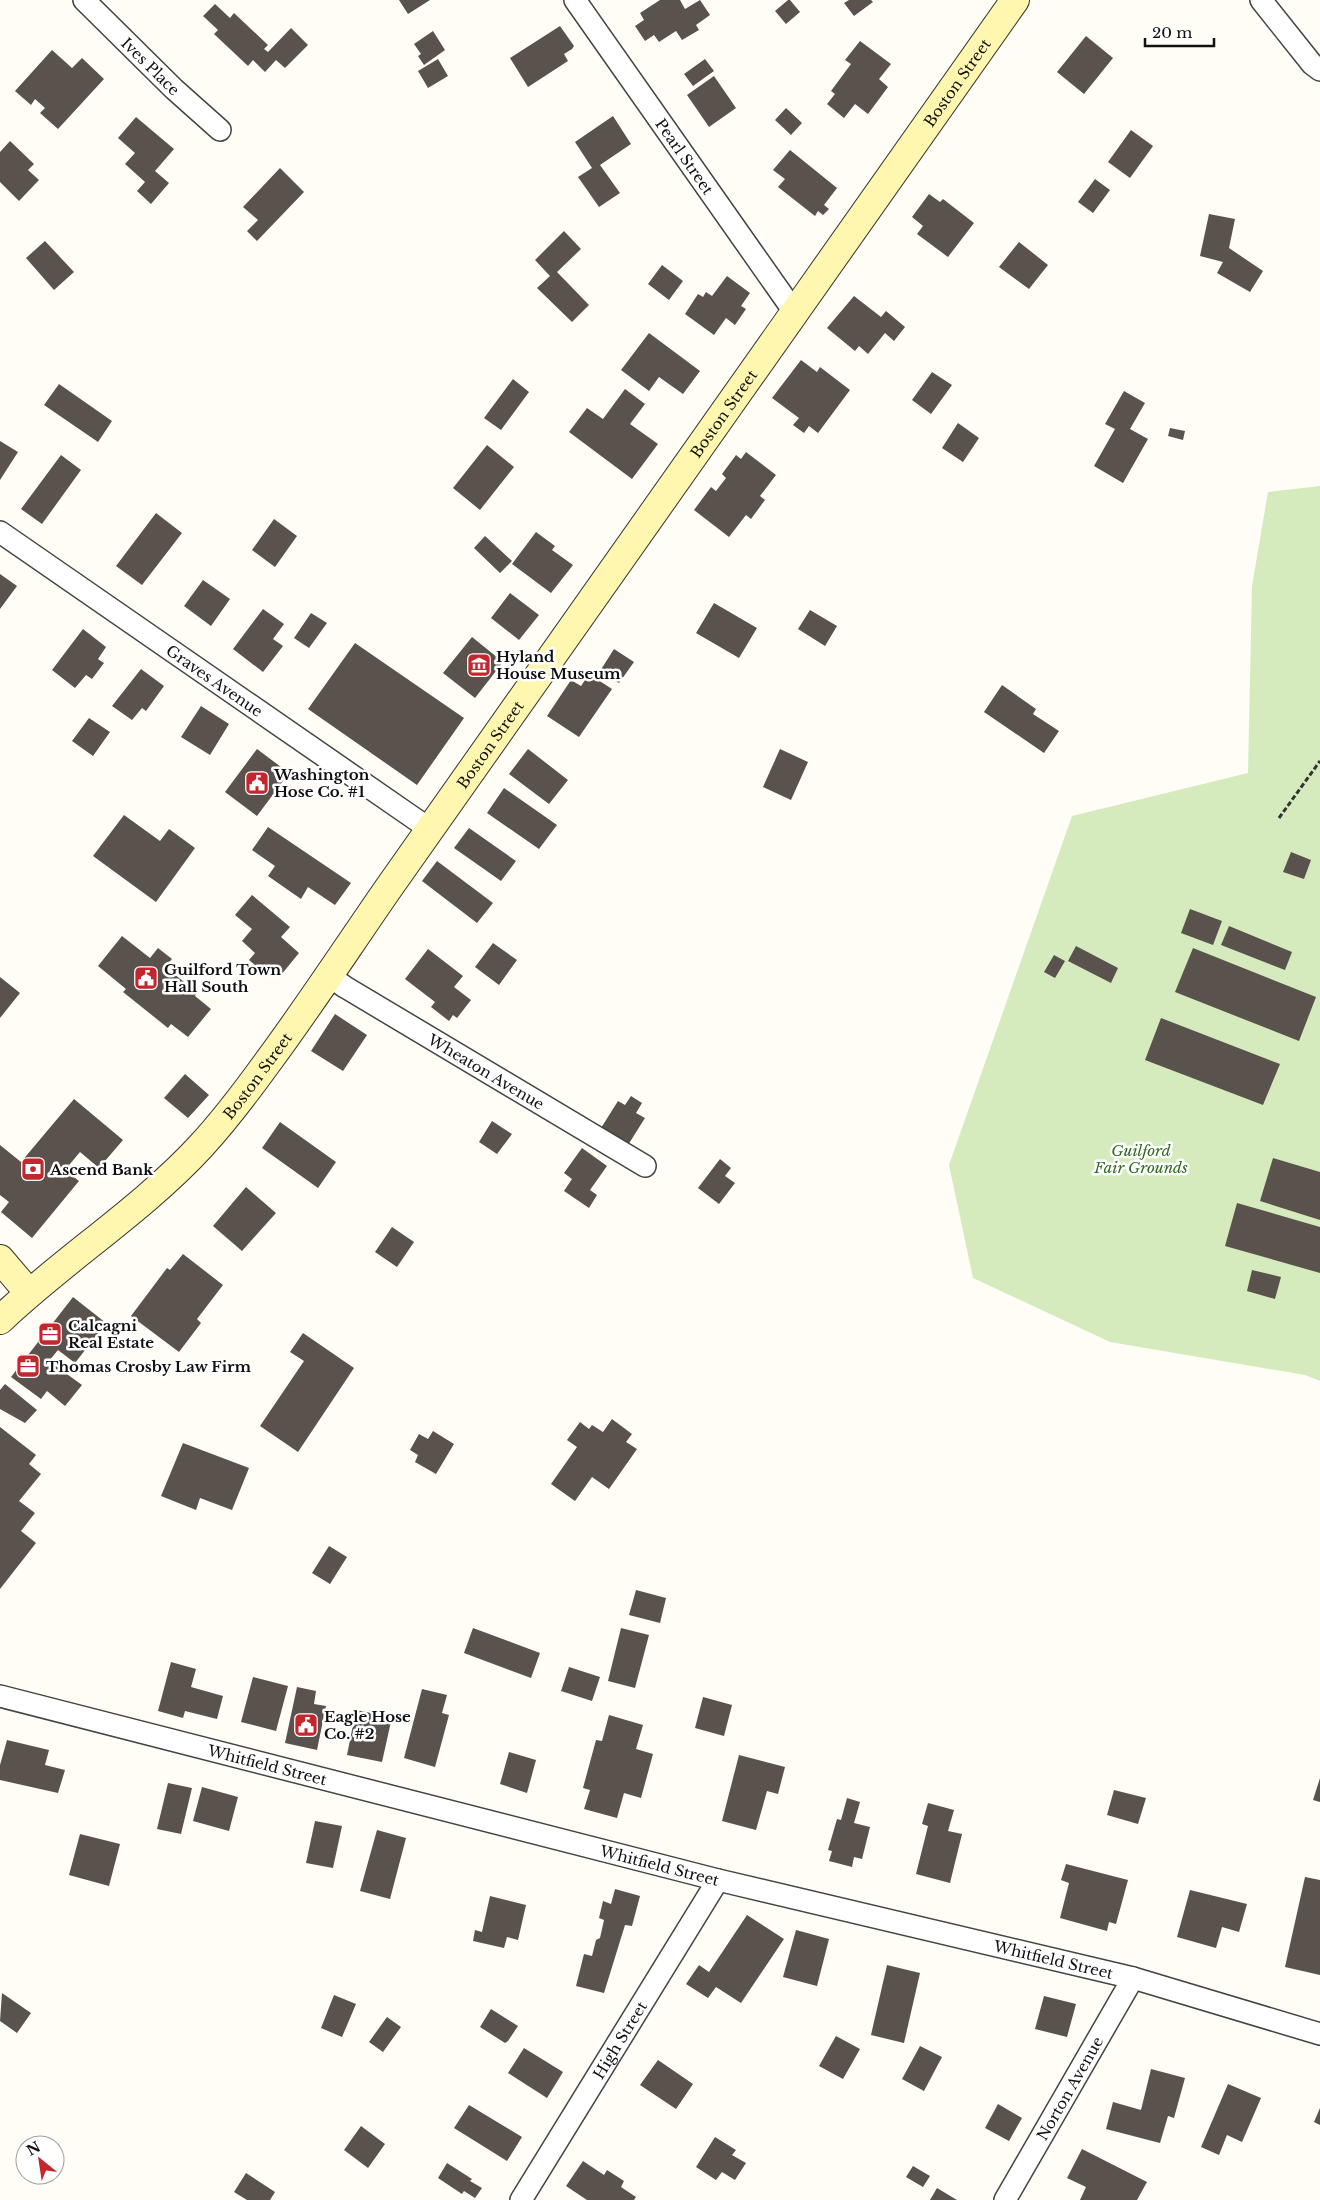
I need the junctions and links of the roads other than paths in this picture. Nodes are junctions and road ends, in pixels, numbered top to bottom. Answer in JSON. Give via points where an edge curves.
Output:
{"nodes":[{"id":1,"x":84,"y":0,"type":"edge"},
{"id":2,"x":575,"y":0,"type":"edge"},
{"id":3,"x":1015,"y":0,"type":"edge"},
{"id":4,"x":1261,"y":0,"type":"edge"},
{"id":5,"x":1320,"y":70,"type":"edge"},
{"id":6,"x":220,"y":130,"type":"dead end"},
{"id":7,"x":795,"y":312,"type":"junction"},
{"id":8,"x":0,"y":532,"type":"edge"},
{"id":9,"x":431,"y":830,"type":"junction"},
{"id":10,"x":329,"y":976,"type":"junction"},
{"id":11,"x":645,"y":1166,"type":"dead end"},
{"id":12,"x":0,"y":1259,"type":"edge"},
{"id":13,"x":29,"y":1293,"type":"junction"},
{"id":14,"x":0,"y":1320,"type":"edge"},
{"id":15,"x":0,"y":1696,"type":"edge"},
{"id":16,"x":718,"y":1880,"type":"junction"},
{"id":17,"x":1133,"y":1978,"type":"junction"},
{"id":18,"x":1320,"y":2034,"type":"edge"},
{"id":19,"x":521,"y":2200,"type":"edge"},
{"id":20,"x":1005,"y":2200,"type":"edge"}],
"edges":[{"from":1,"to":6,"type":"street","name":"Ives Place"},
{"from":2,"to":7,"type":"street","name":"Pearl Street"},
{"from":3,"to":7,"type":"main road","name":"Boston Street"},
{"from":4,"to":5,"type":"street"},
{"from":7,"to":9,"type":"main road","name":"Boston Street"},
{"from":8,"to":9,"type":"street","name":"Graves Avenue"},
{"from":9,"to":10,"type":"main road","name":"Boston Street"},
{"from":10,"to":11,"type":"street","name":"Wheaton Avenue"},
{"from":10,"to":13,"type":"main road","name":"Boston Street","via":[[231,1111],[200,1147],[160,1186]]},
{"from":12,"to":13,"type":"main road"},
{"from":13,"to":14,"type":"main road","name":"Boston Street"},
{"from":15,"to":16,"type":"street","name":"Whitfield Street"},
{"from":16,"to":17,"type":"street","name":"Whitfield Street"},
{"from":16,"to":19,"type":"street","name":"High Street"},
{"from":17,"to":18,"type":"street","name":"Whitfield Street"},
{"from":17,"to":20,"type":"street","name":"Norton Avenue"}]}
